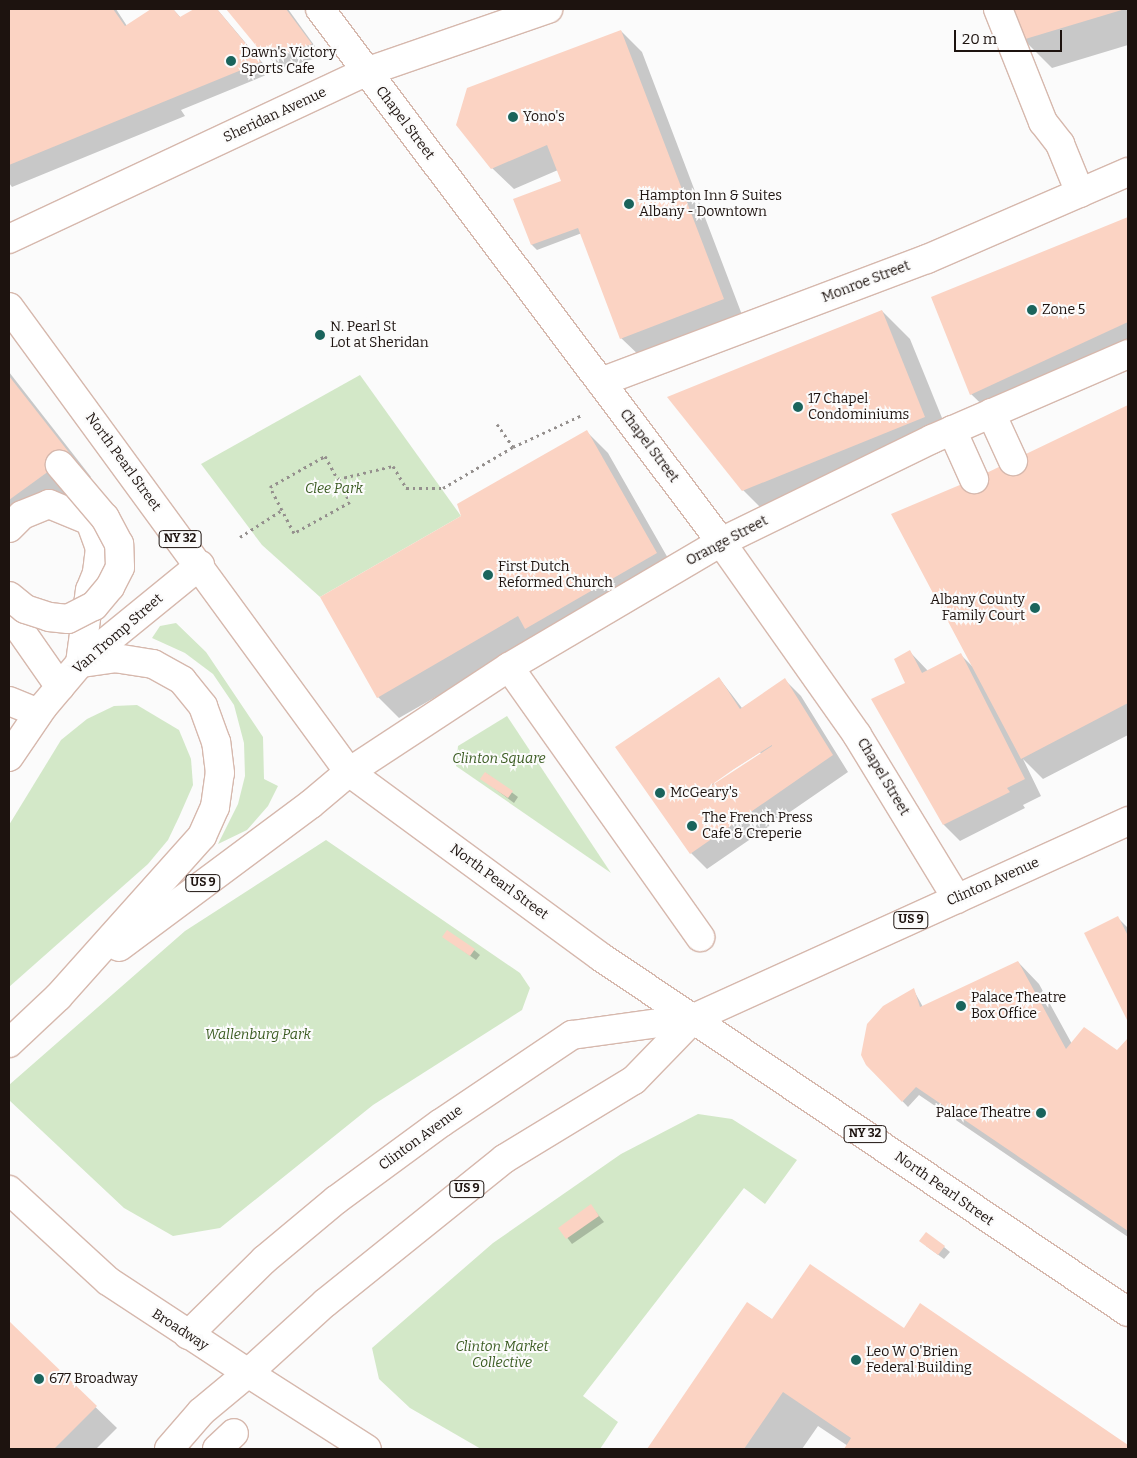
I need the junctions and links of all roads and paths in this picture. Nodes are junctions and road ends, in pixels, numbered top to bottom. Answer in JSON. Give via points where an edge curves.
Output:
{"nodes":[{"id":1,"x":320,"y":9,"type":"edge"},
{"id":2,"x":548,"y":9,"type":"edge"},
{"id":3,"x":998,"y":9,"type":"edge"},
{"id":4,"x":366,"y":72,"type":"junction"},
{"id":5,"x":1128,"y":172,"type":"edge"},
{"id":6,"x":1080,"y":193,"type":"junction"},
{"id":7,"x":9,"y":240,"type":"edge"},
{"id":8,"x":9,"y":307,"type":"edge"},
{"id":9,"x":1128,"y":354,"type":"edge"},
{"id":10,"x":601,"y":382,"type":"junction"},
{"id":11,"x":991,"y":413,"type":"junction"},
{"id":12,"x":582,"y":414,"type":"dead end"},
{"id":13,"x":497,"y":424,"type":"dead end"},
{"id":14,"x":952,"y":430,"type":"junction"},
{"id":15,"x":513,"y":447,"type":"junction"},
{"id":16,"x":1013,"y":460,"type":"dead end"},
{"id":17,"x":60,"y":465,"type":"dead end"},
{"id":18,"x":974,"y":479,"type":"dead end"},
{"id":19,"x":338,"y":480,"type":"junction"},
{"id":20,"x":282,"y":510,"type":"junction"},
{"id":21,"x":9,"y":528,"type":"edge"},
{"id":22,"x":240,"y":537,"type":"dead end"},
{"id":23,"x":721,"y":542,"type":"junction"},
{"id":24,"x":200,"y":565,"type":"junction"},
{"id":25,"x":9,"y":596,"type":"edge"},
{"id":26,"x":9,"y":614,"type":"edge"},
{"id":27,"x":80,"y":663,"type":"junction"},
{"id":28,"x":509,"y":667,"type":"junction"},
{"id":29,"x":60,"y":687,"type":"junction"},
{"id":30,"x":9,"y":701,"type":"edge"},
{"id":31,"x":38,"y":713,"type":"junction"},
{"id":32,"x":9,"y":757,"type":"edge"},
{"id":33,"x":349,"y":772,"type":"junction"},
{"id":34,"x":1128,"y":821,"type":"edge"},
{"id":35,"x":957,"y":898,"type":"junction"},
{"id":36,"x":700,"y":937,"type":"dead end"},
{"id":37,"x":58,"y":996,"type":"junction"},
{"id":38,"x":694,"y":1018,"type":"junction"},
{"id":39,"x":9,"y":1043,"type":"edge"},
{"id":40,"x":9,"y":1190,"type":"edge"},
{"id":41,"x":1128,"y":1312,"type":"edge"},
{"id":42,"x":188,"y":1335,"type":"junction"},
{"id":43,"x":248,"y":1373,"type":"junction"},
{"id":44,"x":170,"y":1448,"type":"edge"},
{"id":45,"x":367,"y":1449,"type":"edge"}],
"edges":[{"from":1,"to":4,"type":"main road","name":"Chapel Street"},
{"from":2,"to":4,"type":"main road","name":"Sheridan Avenue"},
{"from":3,"to":6,"type":"main road","via":[[1044,122],[1060,144]]},
{"from":4,"to":7,"type":"main road","name":"Sheridan Avenue"},
{"from":4,"to":10,"type":"main road","name":"Chapel Street"},
{"from":5,"to":6,"type":"main road","name":"Monroe Street"},
{"from":6,"to":10,"type":"main road","name":"Monroe Street","via":[[927,259]]},
{"from":8,"to":24,"type":"main road","name":"North Pearl Street","number":"NY 32"},
{"from":9,"to":11,"type":"main road","name":"Orange Street"},
{"from":10,"to":23,"type":"main road","name":"Chapel Street"},
{"from":11,"to":14,"type":"main road","name":"Orange Street"},
{"from":11,"to":16,"type":"main road"},
{"from":12,"to":15,"type":"path"},
{"from":13,"to":15,"type":"path"},
{"from":14,"to":18,"type":"main road"},
{"from":14,"to":23,"type":"main road","name":"Orange Street"},
{"from":15,"to":19,"type":"path","via":[[443,488],[406,488],[394,466]]},
{"from":17,"to":25,"type":"main road","bridge":true,"via":[[105,518],[119,544],[120,567],[110,588],[94,606],[68,619],[25,609]]},
{"from":19,"to":20,"type":"path","via":[[350,502],[294,533]]},
{"from":19,"to":20,"type":"path","via":[[325,456],[270,487]]},
{"from":20,"to":22,"type":"path"},
{"from":21,"to":27,"type":"main road","via":[[22,515],[49,504],[90,521],[100,548],[97,573],[90,590]]},
{"from":23,"to":28,"type":"main road","name":"Orange Street"},
{"from":23,"to":35,"type":"main road","name":"Chapel Street","via":[[857,734]]},
{"from":24,"to":27,"type":"main road","name":"Van Tromp Street"},
{"from":24,"to":33,"type":"main road","name":"North Pearl Street","number":"NY 32"},
{"from":26,"to":29,"type":"main road"},
{"from":27,"to":29,"type":"main road","name":"Van Tromp Street"},
{"from":27,"to":37,"type":"main road","via":[[118,658],[153,664],[182,680],[203,706],[216,742],[220,773],[215,806],[202,836]]},
{"from":28,"to":33,"type":"main road","name":"Orange Street"},
{"from":28,"to":36,"type":"main road"},
{"from":29,"to":31,"type":"main road","name":"Van Tromp Street"},
{"from":30,"to":31,"type":"main road"},
{"from":31,"to":32,"type":"main road","name":"Van Tromp Street"},
{"from":33,"to":37,"type":"main road","number":"US 9"},
{"from":33,"to":38,"type":"main road","name":"North Pearl Street","via":[[601,957]]},
{"from":34,"to":35,"type":"main road","name":"Clinton Avenue","number":"US 9"},
{"from":35,"to":38,"type":"main road","name":"Clinton Avenue","number":"US 9"},
{"from":37,"to":39,"type":"main road","number":"US 9"},
{"from":38,"to":41,"type":"main road","name":"North Pearl Street","number":"NY 32","via":[[1021,1243]]},
{"from":38,"to":42,"type":"main road","name":"Clinton Avenue","via":[[572,1035],[440,1123],[336,1200],[264,1260]]},
{"from":38,"to":43,"type":"main road","name":"Clinton Avenue","number":"US 9","via":[[634,1080],[504,1159],[325,1303]]},
{"from":40,"to":42,"type":"main road","name":"Broadway","via":[[108,1281]]},
{"from":42,"to":43,"type":"main road","name":"Broadway"},
{"from":43,"to":44,"type":"main road","name":"Clinton Avenue","via":[[201,1412]]},
{"from":43,"to":45,"type":"main road","name":"Broadway"}]}
